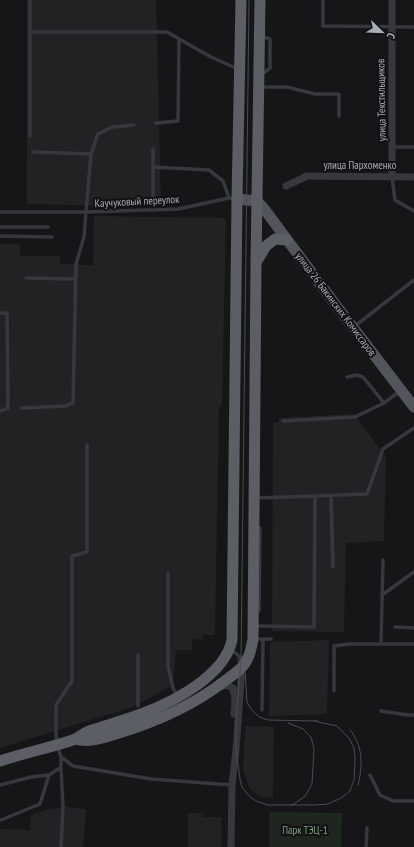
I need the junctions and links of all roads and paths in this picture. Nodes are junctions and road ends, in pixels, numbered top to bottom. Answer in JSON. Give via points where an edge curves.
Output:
{"nodes":[{"id":1,"x":30,"y":0,"type":"edge"},
{"id":2,"x":241,"y":0,"type":"edge"},
{"id":3,"x":260,"y":0,"type":"edge"},
{"id":4,"x":323,"y":0,"type":"edge"},
{"id":5,"x":392,"y":0,"type":"edge"},
{"id":6,"x":391,"y":27,"type":"junction"},
{"id":7,"x":414,"y":27,"type":"edge"},
{"id":8,"x":30,"y":32,"type":"junction"},
{"id":9,"x":179,"y":39,"type":"junction"},
{"id":10,"x":240,"y":70,"type":"junction"},
{"id":11,"x":259,"y":82,"type":"junction"},
{"id":12,"x":340,"y":116,"type":"dead end"},
{"id":13,"x":156,"y":123,"type":"dead end"},
{"id":14,"x":134,"y":125,"type":"dead end"},
{"id":15,"x":30,"y":136,"type":"dead end"},
{"id":16,"x":392,"y":147,"type":"junction"},
{"id":17,"x":414,"y":147,"type":"edge"},
{"id":18,"x":153,"y":149,"type":"dead end"},
{"id":19,"x":33,"y":152,"type":"dead end"},
{"id":20,"x":91,"y":154,"type":"junction"},
{"id":21,"x":153,"y":167,"type":"junction"},
{"id":22,"x":392,"y":176,"type":"junction"},
{"id":23,"x":414,"y":177,"type":"edge"},
{"id":24,"x":286,"y":186,"type":"dead end"},
{"id":25,"x":153,"y":197,"type":"dead end"},
{"id":26,"x":233,"y":198,"type":"junction"},
{"id":27,"x":258,"y":201,"type":"junction"},
{"id":28,"x":414,"y":211,"type":"edge"},
{"id":29,"x":0,"y":212,"type":"edge"},
{"id":30,"x":86,"y":212,"type":"junction"},
{"id":31,"x":0,"y":227,"type":"edge"},
{"id":32,"x":48,"y":227,"type":"dead end"},
{"id":33,"x":0,"y":236,"type":"edge"},
{"id":34,"x":52,"y":237,"type":"dead end"},
{"id":35,"x":288,"y":240,"type":"junction"},
{"id":36,"x":256,"y":263,"type":"junction"},
{"id":37,"x":26,"y":278,"type":"dead end"},
{"id":38,"x":75,"y":279,"type":"junction"},
{"id":39,"x":414,"y":280,"type":"edge"},
{"id":40,"x":0,"y":313,"type":"edge"},
{"id":41,"x":353,"y":328,"type":"junction"},
{"id":42,"x":347,"y":377,"type":"dead end"},
{"id":43,"x":401,"y":391,"type":"junction"},
{"id":44,"x":384,"y":403,"type":"junction"},
{"id":45,"x":414,"y":407,"type":"edge"},
{"id":46,"x":22,"y":408,"type":"dead end"},
{"id":47,"x":0,"y":411,"type":"edge"},
{"id":48,"x":283,"y":421,"type":"dead end"},
{"id":49,"x":414,"y":428,"type":"edge"},
{"id":50,"x":87,"y":445,"type":"dead end"},
{"id":51,"x":315,"y":496,"type":"junction"},
{"id":52,"x":331,"y":496,"type":"junction"},
{"id":53,"x":254,"y":498,"type":"junction"},
{"id":54,"x":382,"y":560,"type":"dead end"},
{"id":55,"x":333,"y":567,"type":"dead end"},
{"id":56,"x":414,"y":573,"type":"edge"},
{"id":57,"x":168,"y":574,"type":"dead end"},
{"id":58,"x":382,"y":595,"type":"junction"},
{"id":59,"x":256,"y":626,"type":"junction"},
{"id":60,"x":395,"y":627,"type":"dead end"},
{"id":61,"x":414,"y":628,"type":"edge"},
{"id":62,"x":258,"y":639,"type":"junction"},
{"id":63,"x":271,"y":639,"type":"dead end"},
{"id":64,"x":381,"y":643,"type":"junction"},
{"id":65,"x":414,"y":644,"type":"edge"},
{"id":66,"x":229,"y":650,"type":"junction"},
{"id":67,"x":138,"y":655,"type":"dead end"},
{"id":68,"x":242,"y":663,"type":"junction"},
{"id":69,"x":213,"y":690,"type":"junction"},
{"id":70,"x":334,"y":691,"type":"dead end"},
{"id":71,"x":178,"y":697,"type":"junction"},
{"id":72,"x":138,"y":706,"type":"dead end"},
{"id":73,"x":262,"y":710,"type":"dead end"},
{"id":74,"x":381,"y":711,"type":"dead end"},
{"id":75,"x":414,"y":715,"type":"edge"},
{"id":76,"x":75,"y":740,"type":"junction"},
{"id":77,"x":57,"y":745,"type":"junction"},
{"id":78,"x":61,"y":757,"type":"junction"},
{"id":79,"x":0,"y":761,"type":"edge"},
{"id":80,"x":61,"y":767,"type":"junction"},
{"id":81,"x":49,"y":775,"type":"junction"},
{"id":82,"x":370,"y":775,"type":"dead end"},
{"id":83,"x":0,"y":785,"type":"edge"},
{"id":84,"x":232,"y":785,"type":"junction"},
{"id":85,"x":414,"y":801,"type":"edge"},
{"id":86,"x":0,"y":820,"type":"edge"},
{"id":87,"x":366,"y":828,"type":"dead end"},
{"id":88,"x":61,"y":847,"type":"edge"},
{"id":89,"x":231,"y":847,"type":"edge"},
{"id":90,"x":366,"y":847,"type":"edge"}],
"edges":[{"from":1,"to":8,"type":"lane"},
{"from":2,"to":10,"type":"highway"},
{"from":3,"to":11,"type":"highway"},
{"from":4,"to":6,"type":"lane","via":[[323,26]]},
{"from":5,"to":6,"type":"street","name":"улица Текстильщиков"},
{"from":6,"to":7,"type":"lane"},
{"from":6,"to":16,"type":"street","name":"улица Текстильщиков"},
{"from":8,"to":9,"type":"lane","via":[[167,32]]},
{"from":8,"to":15,"type":"lane"},
{"from":9,"to":10,"type":"lane"},
{"from":9,"to":13,"type":"lane","via":[[178,121]]},
{"from":10,"to":26,"type":"highway"},
{"from":11,"to":12,"type":"lane","via":[[315,94],[339,94]]},
{"from":11,"to":27,"type":"highway"},
{"from":14,"to":20,"type":"lane","via":[[112,127],[98,134]]},
{"from":16,"to":17,"type":"lane"},
{"from":16,"to":22,"type":"street","name":"улица Текстильщиков"},
{"from":18,"to":21,"type":"lane"},
{"from":19,"to":20,"type":"lane"},
{"from":20,"to":30,"type":"lane"},
{"from":21,"to":25,"type":"lane"},
{"from":21,"to":26,"type":"lane","via":[[209,170],[223,181]]},
{"from":22,"to":23,"type":"street","name":"улица Пархоменко"},
{"from":22,"to":24,"type":"street","name":"улица Пархоменко","via":[[307,176]]},
{"from":22,"to":28,"type":"lane","via":[[395,200]]},
{"from":26,"to":27,"type":"main road"},
{"from":26,"to":30,"type":"lane","name":"Каучуковый переулок","via":[[178,209]]},
{"from":26,"to":66,"type":"highway","via":[[232,640]]},
{"from":27,"to":35,"type":"main road","name":"улица 26 Бакинских Комиссаров"},
{"from":27,"to":36,"type":"highway"},
{"from":29,"to":30,"type":"lane"},
{"from":30,"to":38,"type":"lane","name":"Каучуковый переулок","via":[[84,237],[76,264]]},
{"from":31,"to":32,"type":"lane"},
{"from":33,"to":34,"type":"lane"},
{"from":35,"to":36,"type":"highway","via":[[275,239],[266,246]]},
{"from":35,"to":41,"type":"main road","name":"улица 26 Бакинских Комиссаров"},
{"from":36,"to":53,"type":"highway"},
{"from":37,"to":38,"type":"lane"},
{"from":38,"to":46,"type":"lane","name":"Каучуковый переулок","via":[[73,403],[64,406]]},
{"from":39,"to":41,"type":"lane"},
{"from":40,"to":47,"type":"lane","via":[[7,313],[8,408]]},
{"from":41,"to":43,"type":"main road","name":"улица 26 Бакинских Комиссаров"},
{"from":42,"to":44,"type":"lane","via":[[363,377]]},
{"from":43,"to":44,"type":"lane"},
{"from":43,"to":45,"type":"main road","name":"улица 26 Бакинских Комиссаров"},
{"from":44,"to":48,"type":"lane","via":[[355,417]]},
{"from":49,"to":52,"type":"lane","via":[[383,449],[368,494]]},
{"from":50,"to":77,"type":"lane","via":[[87,552],[72,556],[72,681],[56,705]]},
{"from":51,"to":52,"type":"lane"},
{"from":51,"to":53,"type":"lane"},
{"from":51,"to":59,"type":"lane","via":[[314,627]]},
{"from":52,"to":55,"type":"lane"},
{"from":53,"to":59,"type":"highway"},
{"from":54,"to":58,"type":"lane"},
{"from":56,"to":58,"type":"lane"},
{"from":57,"to":71,"type":"lane","via":[[168,666]]},
{"from":58,"to":64,"type":"lane"},
{"from":59,"to":62,"type":"highway"},
{"from":60,"to":61,"type":"lane"},
{"from":62,"to":63,"type":"lane"},
{"from":62,"to":68,"type":"highway"},
{"from":62,"to":73,"type":"lane"},
{"from":64,"to":65,"type":"lane"},
{"from":64,"to":70,"type":"lane","via":[[334,646]]},
{"from":66,"to":68,"type":"lane","via":[[236,653]]},
{"from":66,"to":71,"type":"highway","via":[[219,666],[204,680]]},
{"from":67,"to":72,"type":"lane"},
{"from":68,"to":69,"type":"highway"},
{"from":68,"to":84,"type":"street"},
{"from":69,"to":76,"type":"highway","via":[[158,720],[94,740]]},
{"from":69,"to":84,"type":"street","via":[[227,685],[233,688]]},
{"from":71,"to":76,"type":"highway","via":[[144,713],[87,732]]},
{"from":74,"to":75,"type":"lane"},
{"from":76,"to":77,"type":"highway"},
{"from":77,"to":78,"type":"lane"},
{"from":77,"to":79,"type":"highway"},
{"from":78,"to":80,"type":"lane"},
{"from":78,"to":84,"type":"lane","via":[[73,766],[151,778]]},
{"from":80,"to":81,"type":"lane"},
{"from":80,"to":88,"type":"lane"},
{"from":81,"to":83,"type":"lane","via":[[31,776]]},
{"from":81,"to":86,"type":"lane","via":[[40,804]]},
{"from":82,"to":85,"type":"lane","via":[[380,795],[393,801]]},
{"from":84,"to":89,"type":"street"},
{"from":87,"to":90,"type":"lane"}]}
